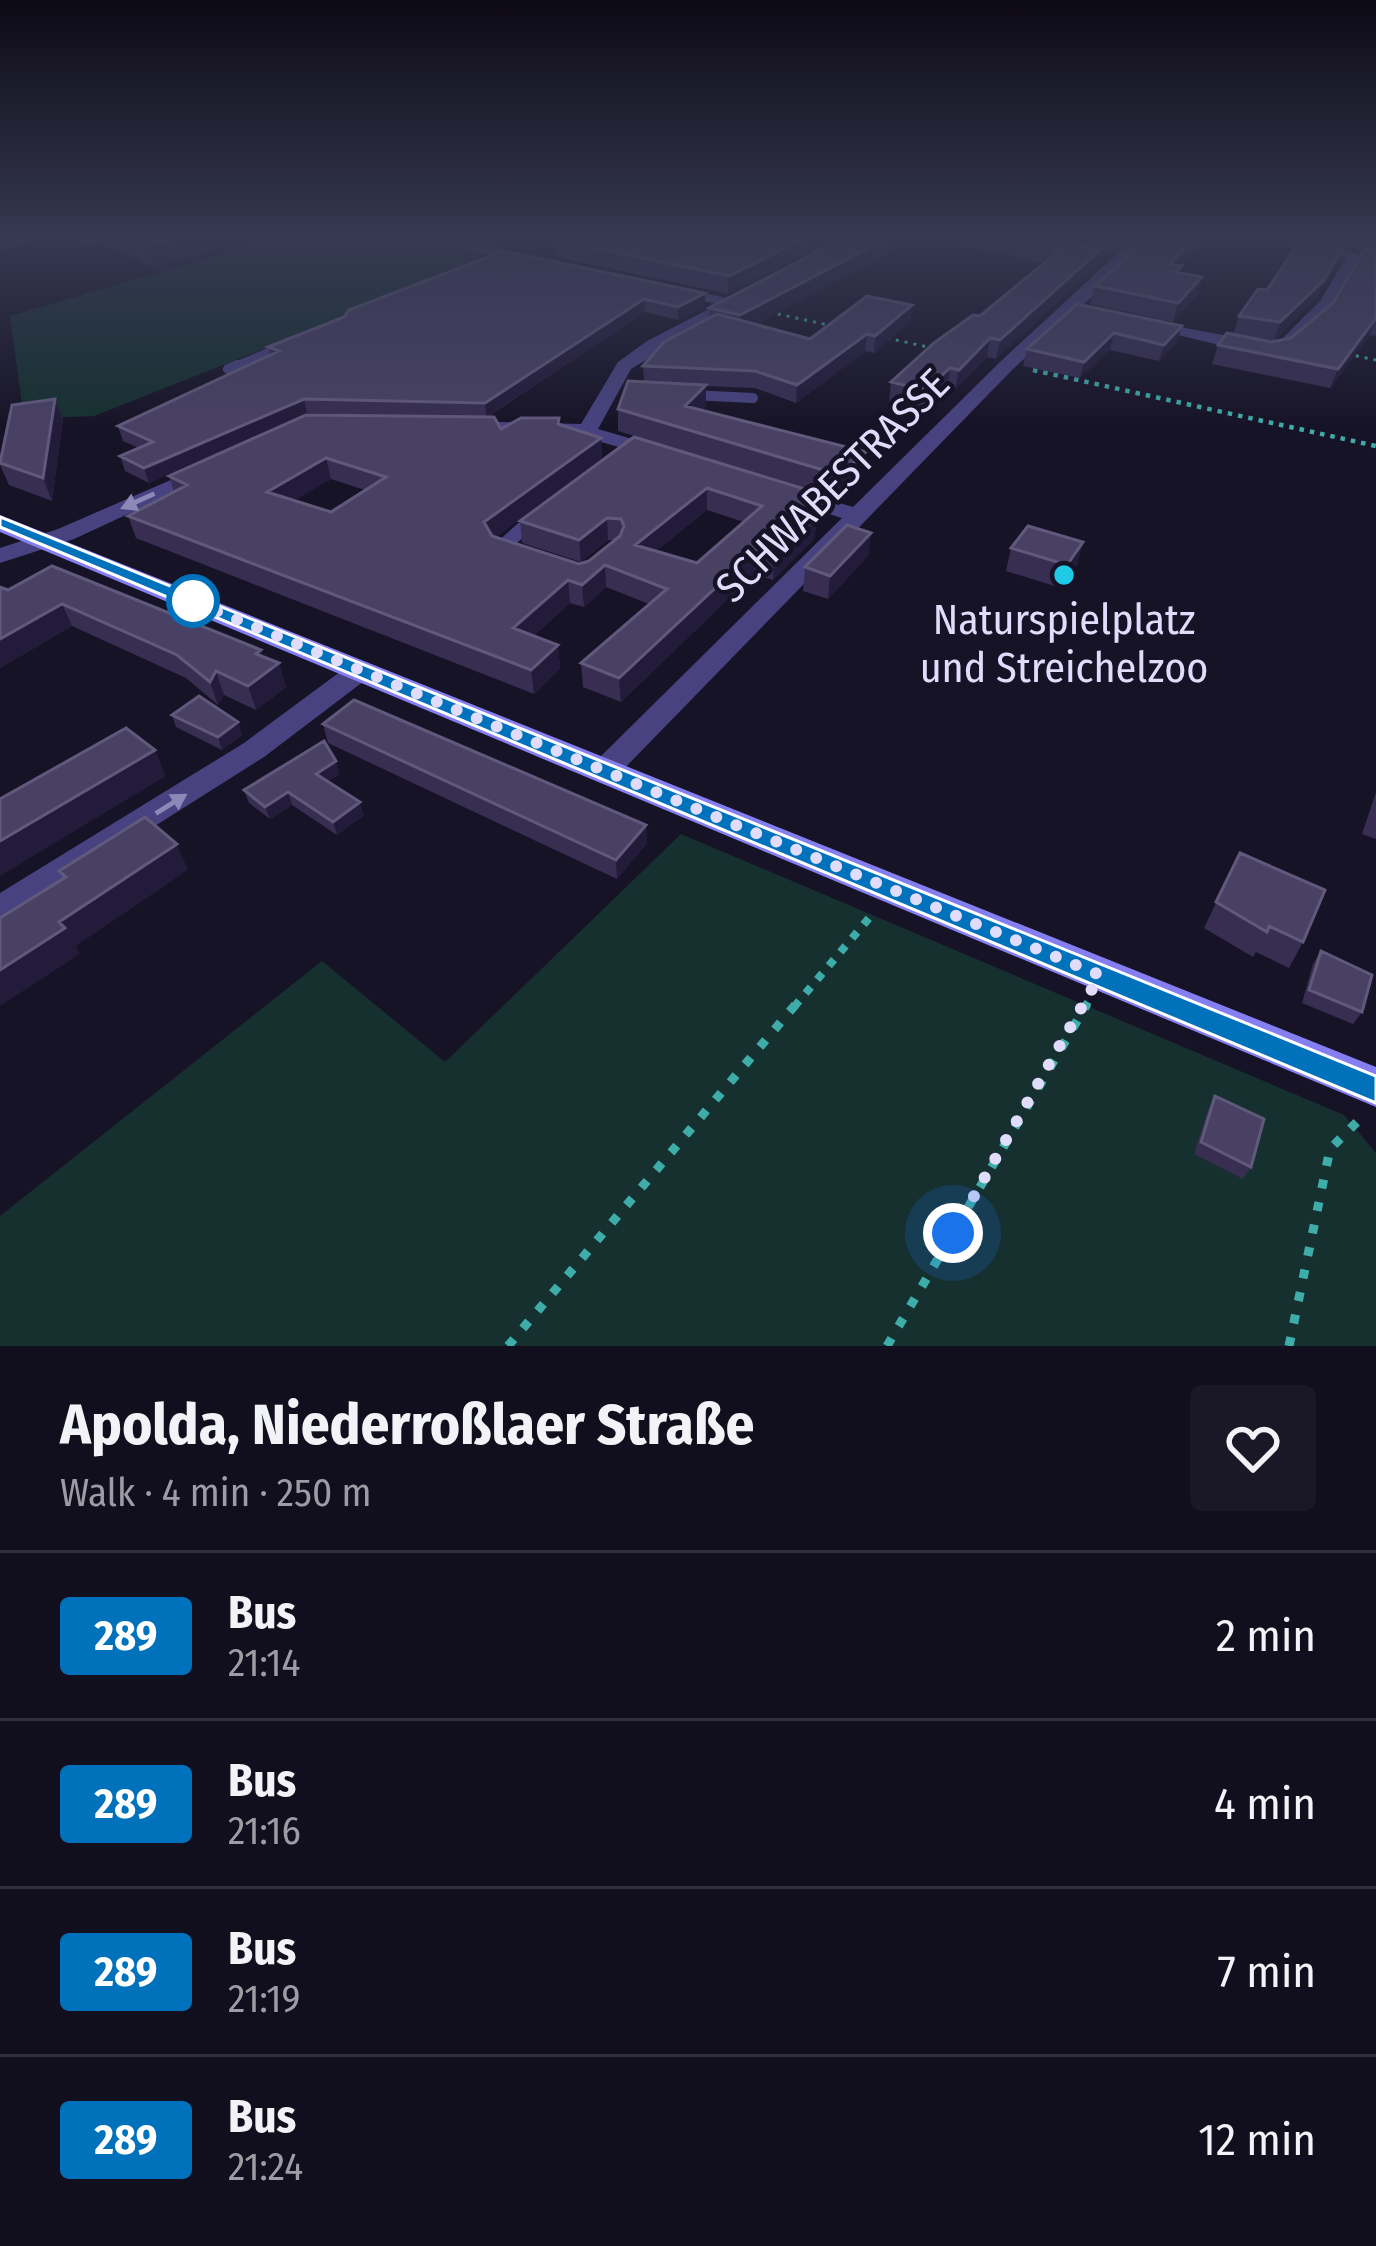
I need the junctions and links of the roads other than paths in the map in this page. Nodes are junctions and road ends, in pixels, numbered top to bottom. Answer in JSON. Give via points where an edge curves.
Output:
{"nodes":[{"id":1,"x":718,"y":301,"type":"edge"},
{"id":2,"x":737,"y":301,"type":"edge"},
{"id":3,"x":1080,"y":301,"type":"edge"},
{"id":4,"x":1328,"y":301,"type":"edge"},
{"id":5,"x":731,"y":304,"type":"junction"},
{"id":6,"x":1070,"y":310,"type":"junction"},
{"id":7,"x":1092,"y":315,"type":"edge"},
{"id":8,"x":1136,"y":324,"type":"edge"},
{"id":9,"x":305,"y":338,"type":"edge"},
{"id":10,"x":228,"y":369,"type":"edge"},
{"id":11,"x":608,"y":391,"type":"junction"},
{"id":12,"x":628,"y":392,"type":"edge"},
{"id":13,"x":670,"y":394,"type":"edge"},
{"id":14,"x":753,"y":398,"type":"dead end"},
{"id":15,"x":439,"y":426,"type":"edge"},
{"id":16,"x":587,"y":431,"type":"junction"},
{"id":17,"x":680,"y":459,"type":"edge"},
{"id":18,"x":227,"y":461,"type":"edge"},
{"id":19,"x":768,"y":487,"type":"edge"},
{"id":20,"x":549,"y":508,"type":"edge"},
{"id":21,"x":856,"y":515,"type":"junction"},
{"id":22,"x":0,"y":523,"type":"edge"},
{"id":23,"x":43,"y":541,"type":"junction"},
{"id":24,"x":519,"y":554,"type":"edge"},
{"id":25,"x":0,"y":556,"type":"edge"},
{"id":26,"x":362,"y":669,"type":"junction"},
{"id":27,"x":605,"y":770,"type":"junction"},
{"id":28,"x":0,"y":910,"type":"edge"},
{"id":29,"x":1376,"y":1088,"type":"edge"}],
"edges":[{"from":1,"to":5,"type":"lane"},
{"from":2,"to":5,"type":"street"},
{"from":3,"to":6,"type":"street","name":"SCHWABESTRASSE"},
{"from":4,"to":8,"type":"street","via":[[1281,350]]},
{"from":5,"to":11,"type":"street","via":[[653,345],[624,366]]},
{"from":6,"to":7,"type":"street"},
{"from":6,"to":21,"type":"street","name":"SCHWABESTRASSE"},
{"from":9,"to":10,"type":"lane"},
{"from":11,"to":12,"type":"lane"},
{"from":11,"to":16,"type":"street"},
{"from":13,"to":14,"type":"lane"},
{"from":15,"to":16,"type":"street"},
{"from":16,"to":17,"type":"street","via":[[627,452]]},
{"from":18,"to":23,"type":"street","one_way":true},
{"from":19,"to":21,"type":"street"},
{"from":20,"to":24,"type":"lane","via":[[498,547]]},
{"from":21,"to":27,"type":"street","name":"SCHWABESTRASSE"},
{"from":22,"to":23,"type":"main road"},
{"from":23,"to":25,"type":"street"},
{"from":23,"to":26,"type":"main road"},
{"from":26,"to":27,"type":"main road"},
{"from":28,"to":26,"type":"street","one_way":true,"via":[[254,750]]},
{"from":27,"to":29,"type":"main road"}]}
